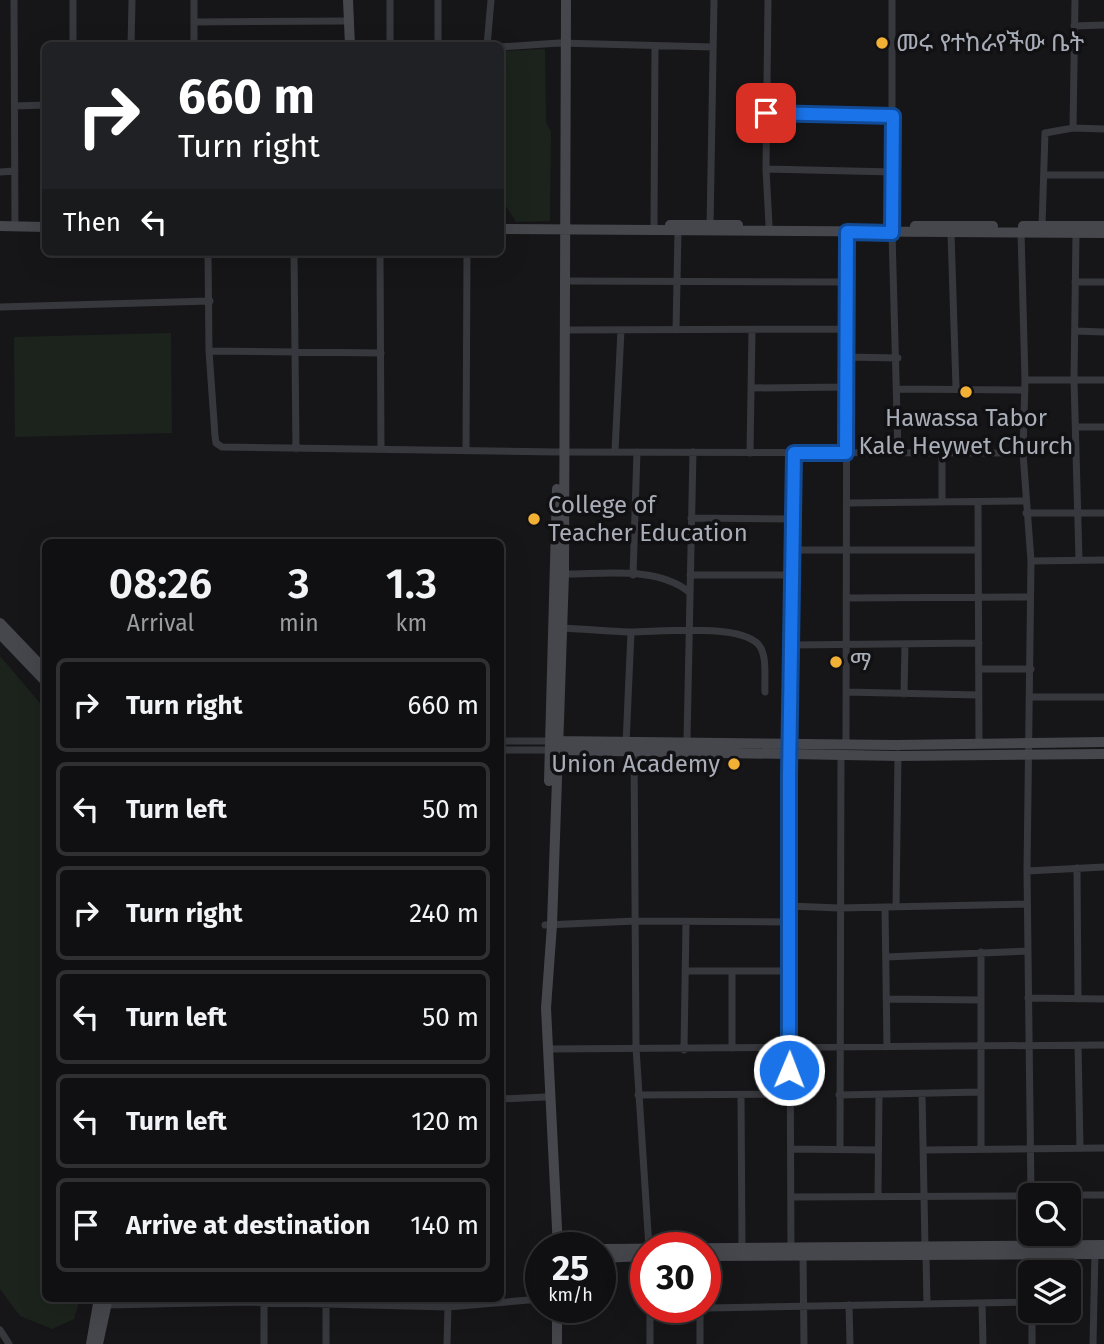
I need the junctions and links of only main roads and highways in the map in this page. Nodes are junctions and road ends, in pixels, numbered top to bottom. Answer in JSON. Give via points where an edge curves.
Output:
{"nodes":[{"id":1,"x":348,"y":0,"type":"edge"},
{"id":2,"x":559,"y":0,"type":"edge"},
{"id":3,"x":566,"y":0,"type":"edge"},
{"id":4,"x":349,"y":42,"type":"edge"},
{"id":5,"x":563,"y":44,"type":"junction"},
{"id":6,"x":0,"y":226,"type":"edge"},
{"id":7,"x":1104,"y":226,"type":"edge"},
{"id":8,"x":42,"y":227,"type":"edge"},
{"id":9,"x":558,"y":227,"type":"junction"},
{"id":10,"x":710,"y":228,"type":"junction"},
{"id":11,"x":504,"y":229,"type":"edge"},
{"id":12,"x":893,"y":229,"type":"junction"},
{"id":13,"x":1021,"y":230,"type":"junction"},
{"id":14,"x":1104,"y":233,"type":"edge"},
{"id":15,"x":560,"y":452,"type":"junction"},
{"id":16,"x":0,"y":623,"type":"edge"},
{"id":17,"x":0,"y":634,"type":"edge"},
{"id":18,"x":42,"y":667,"type":"edge"},
{"id":19,"x":42,"y":678,"type":"edge"},
{"id":20,"x":1104,"y":742,"type":"edge"},
{"id":21,"x":554,"y":746,"type":"junction"},
{"id":22,"x":630,"y":746,"type":"junction"},
{"id":23,"x":898,"y":750,"type":"junction"},
{"id":24,"x":1029,"y":750,"type":"junction"},
{"id":25,"x":1104,"y":754,"type":"edge"},
{"id":26,"x":548,"y":925,"type":"junction"},
{"id":27,"x":550,"y":1232,"type":"edge"},
{"id":28,"x":557,"y":1232,"type":"edge"},
{"id":29,"x":1018,"y":1246,"type":"edge"},
{"id":30,"x":1045,"y":1246,"type":"edge"},
{"id":31,"x":721,"y":1248,"type":"edge"},
{"id":32,"x":1099,"y":1250,"type":"edge"},
{"id":33,"x":798,"y":1251,"type":"junction"},
{"id":34,"x":721,"y":1255,"type":"edge"},
{"id":35,"x":105,"y":1302,"type":"edge"},
{"id":36,"x":105,"y":1302,"type":"edge"},
{"id":37,"x":550,"y":1323,"type":"edge"},
{"id":38,"x":557,"y":1323,"type":"edge"},
{"id":39,"x":90,"y":1344,"type":"edge"},
{"id":40,"x":98,"y":1344,"type":"edge"},
{"id":41,"x":550,"y":1344,"type":"edge"},
{"id":42,"x":557,"y":1344,"type":"edge"}],
"edges":[{"from":1,"to":4,"type":"main road"},
{"from":2,"to":5,"type":"main road"},
{"from":3,"to":5,"type":"main road"},
{"from":5,"to":9,"type":"main road"},
{"from":6,"to":8,"type":"main road"},
{"from":7,"to":13,"type":"main road"},
{"from":9,"to":10,"type":"main road"},
{"from":9,"to":10,"type":"main road","via":[[678,232]]},
{"from":9,"to":11,"type":"main road"},
{"from":9,"to":15,"type":"main road"},
{"from":9,"to":15,"type":"main road","via":[[564,330]]},
{"from":10,"to":12,"type":"main road"},
{"from":10,"to":12,"type":"main road"},
{"from":12,"to":13,"type":"main road"},
{"from":12,"to":13,"type":"main road","via":[[951,233]]},
{"from":13,"to":14,"type":"main road"},
{"from":15,"to":21,"type":"main road"},
{"from":16,"to":18,"type":"main road"},
{"from":17,"to":19,"type":"main road"},
{"from":20,"to":24,"type":"main road"},
{"from":21,"to":22,"type":"main road"},
{"from":21,"to":26,"type":"main road"},
{"from":22,"to":23,"type":"main road","via":[[790,754]]},
{"from":22,"to":23,"type":"main road","via":[[687,740],[790,741]]},
{"from":23,"to":24,"type":"main road"},
{"from":23,"to":24,"type":"main road","via":[[979,745]]},
{"from":24,"to":25,"type":"main road"},
{"from":26,"to":27,"type":"main road","via":[[540,1008]]},
{"from":26,"to":28,"type":"main road","via":[[546,1008]]},
{"from":29,"to":33,"type":"main road"},
{"from":30,"to":32,"type":"main road"},
{"from":31,"to":33,"type":"main road"},
{"from":33,"to":34,"type":"main road"},
{"from":35,"to":39,"type":"main road"},
{"from":36,"to":40,"type":"main road"},
{"from":37,"to":41,"type":"main road"},
{"from":38,"to":42,"type":"main road"}]}
